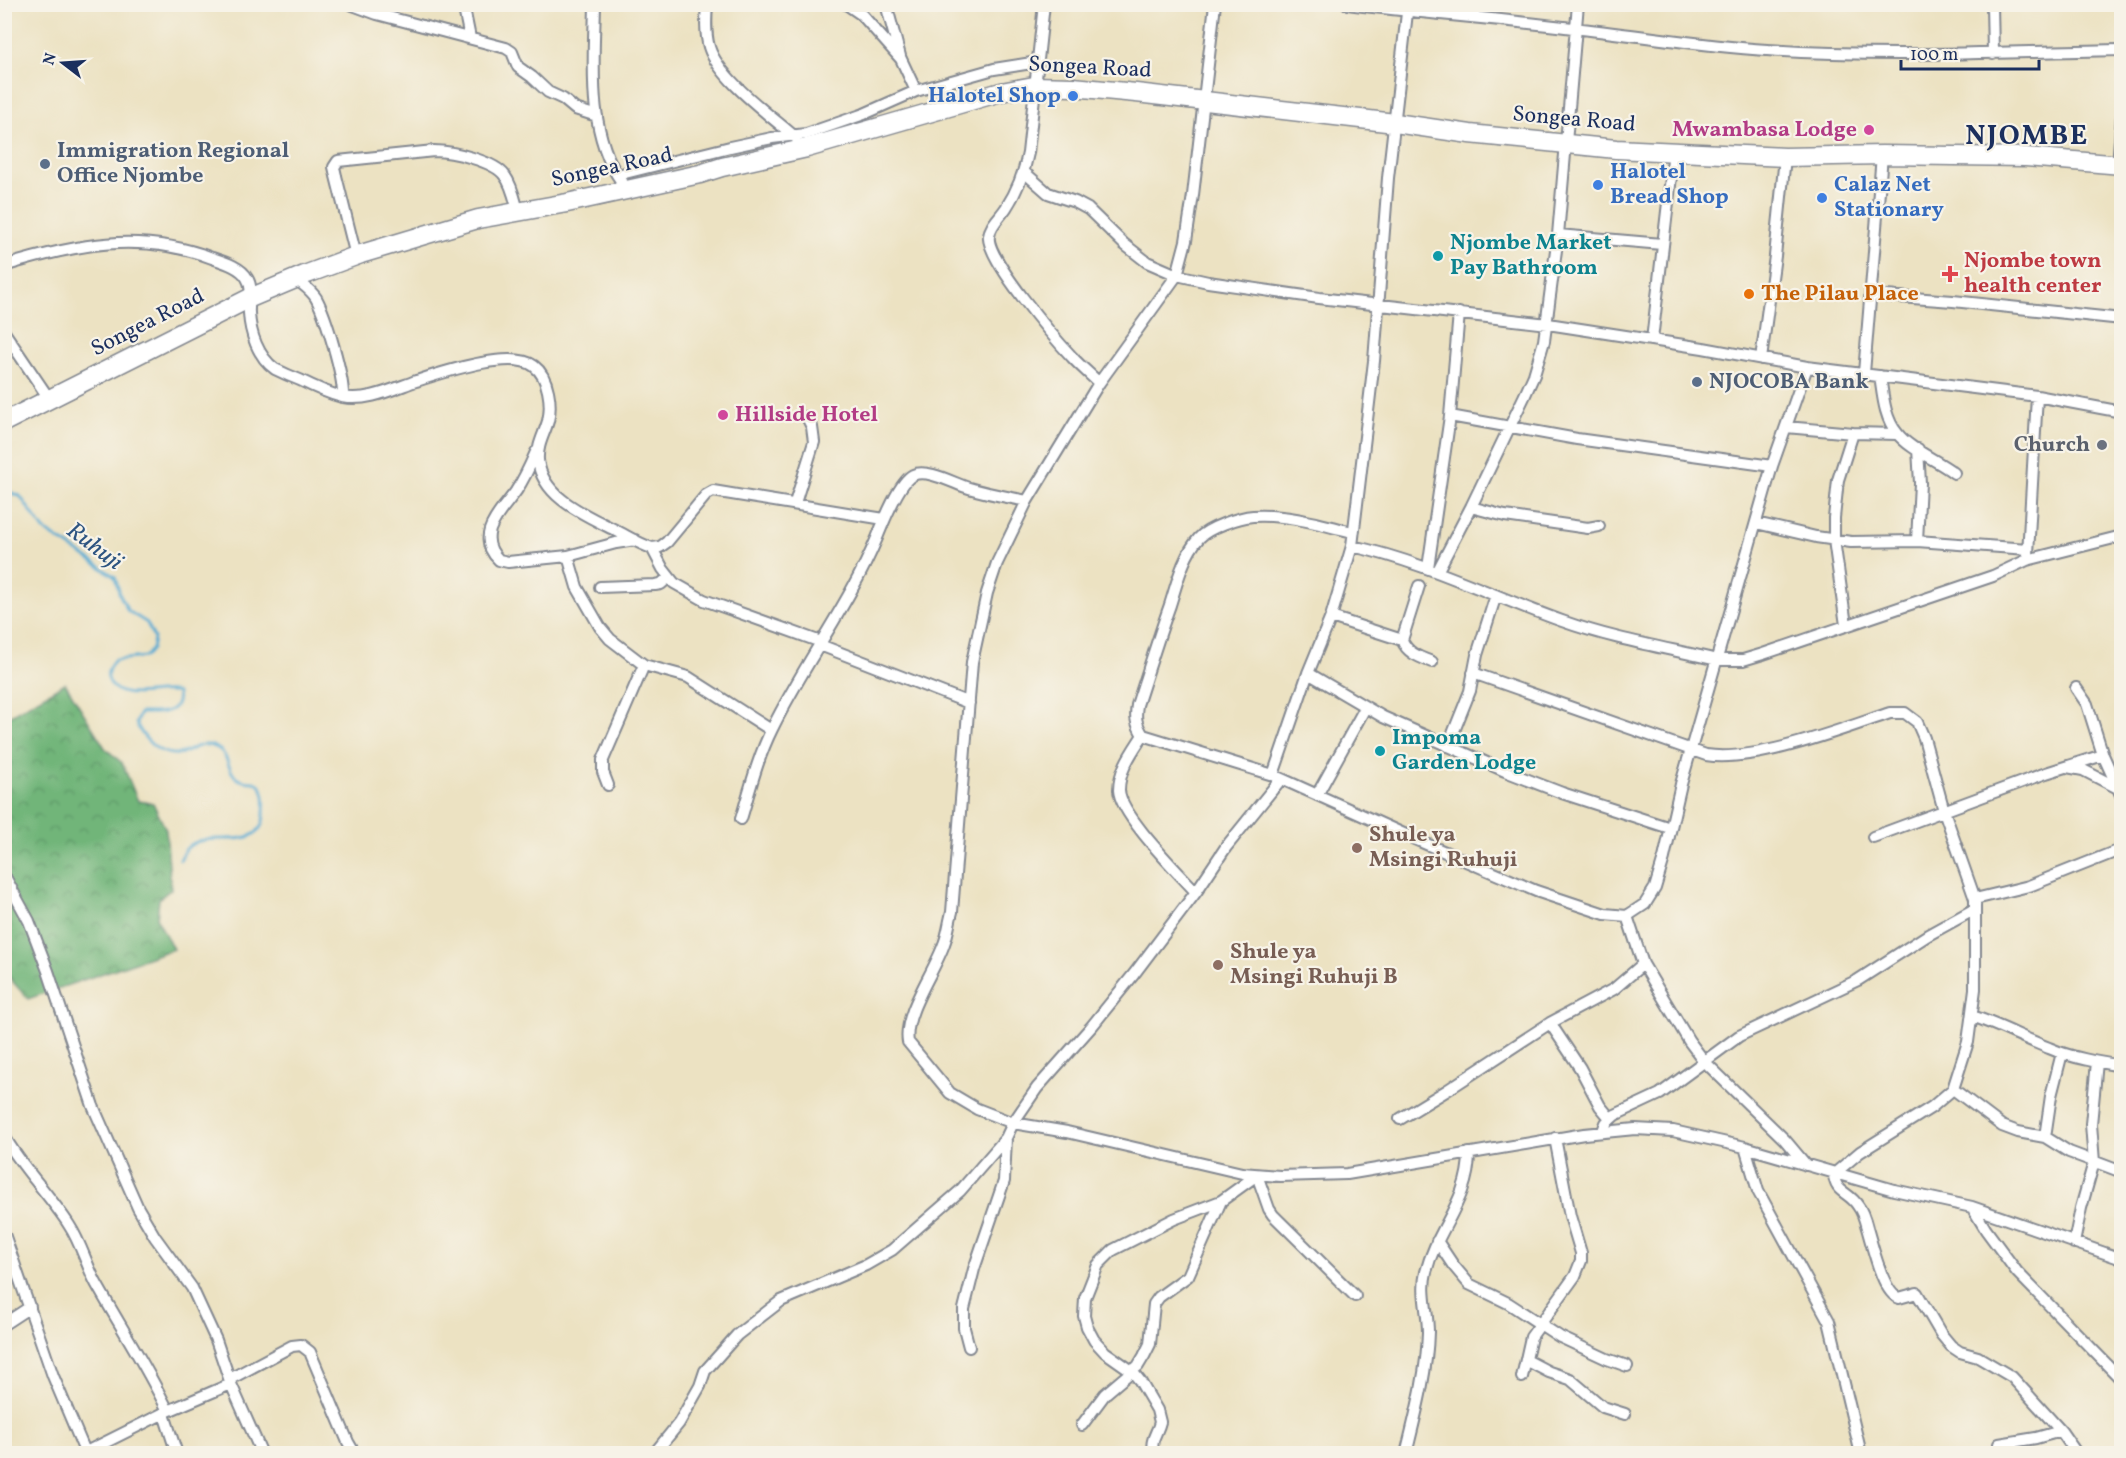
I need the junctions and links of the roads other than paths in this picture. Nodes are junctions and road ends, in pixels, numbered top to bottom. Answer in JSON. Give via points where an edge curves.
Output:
{"nodes":[{"id":1,"x":350,"y":4,"type":"edge"},
{"id":2,"x":463,"y":4,"type":"edge"},
{"id":3,"x":595,"y":4,"type":"edge"},
{"id":4,"x":707,"y":4,"type":"edge"},
{"id":5,"x":846,"y":4,"type":"edge"},
{"id":6,"x":886,"y":4,"type":"edge"},
{"id":7,"x":1044,"y":4,"type":"edge"},
{"id":8,"x":1215,"y":4,"type":"edge"},
{"id":9,"x":1347,"y":4,"type":"edge"},
{"id":10,"x":1578,"y":4,"type":"edge"},
{"id":11,"x":1992,"y":4,"type":"edge"},
{"id":12,"x":1408,"y":8,"type":"edge"},
{"id":13,"x":1576,"y":28,"type":"junction"},
{"id":14,"x":470,"y":38,"type":"junction"},
{"id":15,"x":2121,"y":50,"type":"edge"},
{"id":16,"x":1993,"y":54,"type":"junction"},
{"id":17,"x":901,"y":59,"type":"junction"},
{"id":18,"x":1038,"y":62,"type":"junction"},
{"id":19,"x":1035,"y":86,"type":"junction"},
{"id":20,"x":916,"y":91,"type":"junction"},
{"id":21,"x":1203,"y":100,"type":"junction"},
{"id":22,"x":2121,"y":114,"type":"edge"},
{"id":23,"x":597,"y":116,"type":"junction"},
{"id":24,"x":1395,"y":123,"type":"junction"},
{"id":25,"x":800,"y":142,"type":"junction"},
{"id":26,"x":1566,"y":145,"type":"junction"},
{"id":27,"x":1674,"y":152,"type":"junction"},
{"id":28,"x":1882,"y":155,"type":"junction"},
{"id":29,"x":1785,"y":157,"type":"junction"},
{"id":30,"x":2120,"y":164,"type":"edge"},
{"id":31,"x":1024,"y":172,"type":"junction"},
{"id":32,"x":617,"y":176,"type":"junction"},
{"id":33,"x":628,"y":191,"type":"junction"},
{"id":34,"x":518,"y":211,"type":"junction"},
{"id":35,"x":1558,"y":235,"type":"junction"},
{"id":36,"x":1662,"y":244,"type":"junction"},
{"id":37,"x":356,"y":256,"type":"junction"},
{"id":38,"x":4,"y":266,"type":"edge"},
{"id":39,"x":1177,"y":275,"type":"junction"},
{"id":40,"x":296,"y":279,"type":"junction"},
{"id":41,"x":1872,"y":295,"type":"junction"},
{"id":42,"x":250,"y":298,"type":"junction"},
{"id":43,"x":1379,"y":305,"type":"junction"},
{"id":44,"x":1459,"y":313,"type":"junction"},
{"id":45,"x":2121,"y":319,"type":"edge"},
{"id":46,"x":1548,"y":324,"type":"junction"},
{"id":47,"x":4,"y":332,"type":"edge"},
{"id":48,"x":1652,"y":340,"type":"junction"},
{"id":49,"x":1761,"y":358,"type":"junction"},
{"id":50,"x":1807,"y":367,"type":"junction"},
{"id":51,"x":1864,"y":374,"type":"junction"},
{"id":52,"x":1880,"y":376,"type":"junction"},
{"id":53,"x":1099,"y":382,"type":"junction"},
{"id":54,"x":2037,"y":396,"type":"junction"},
{"id":55,"x":343,"y":397,"type":"junction"},
{"id":56,"x":50,"y":400,"type":"junction"},
{"id":57,"x":2121,"y":412,"type":"edge"},
{"id":58,"x":1450,"y":416,"type":"junction"},
{"id":59,"x":807,"y":417,"type":"dead end"},
{"id":60,"x":4,"y":422,"type":"edge"},
{"id":61,"x":1510,"y":427,"type":"junction"},
{"id":62,"x":1786,"y":427,"type":"junction"},
{"id":63,"x":1852,"y":433,"type":"junction"},
{"id":64,"x":1897,"y":434,"type":"junction"},
{"id":65,"x":538,"y":447,"type":"junction"},
{"id":66,"x":1918,"y":449,"type":"junction"},
{"id":67,"x":1772,"y":466,"type":"junction"},
{"id":68,"x":1954,"y":473,"type":"dead end"},
{"id":69,"x":1027,"y":501,"type":"junction"},
{"id":70,"x":795,"y":503,"type":"junction"},
{"id":71,"x":1471,"y":507,"type":"junction"},
{"id":72,"x":884,"y":519,"type":"junction"},
{"id":73,"x":1756,"y":523,"type":"junction"},
{"id":74,"x":1599,"y":526,"type":"dead end"},
{"id":75,"x":1352,"y":532,"type":"junction"},
{"id":76,"x":2121,"y":537,"type":"edge"},
{"id":77,"x":635,"y":540,"type":"junction"},
{"id":78,"x":1834,"y":540,"type":"junction"},
{"id":79,"x":1917,"y":541,"type":"junction"},
{"id":80,"x":1352,"y":546,"type":"junction"},
{"id":81,"x":652,"y":548,"type":"junction"},
{"id":82,"x":2028,"y":555,"type":"junction"},
{"id":83,"x":568,"y":556,"type":"junction"},
{"id":84,"x":1432,"y":570,"type":"junction"},
{"id":85,"x":669,"y":577,"type":"junction"},
{"id":86,"x":1419,"y":586,"type":"dead end"},
{"id":87,"x":600,"y":587,"type":"dead end"},
{"id":88,"x":1496,"y":596,"type":"junction"},
{"id":89,"x":1331,"y":616,"type":"junction"},
{"id":90,"x":1846,"y":625,"type":"junction"},
{"id":91,"x":1402,"y":640,"type":"junction"},
{"id":92,"x":821,"y":643,"type":"junction"},
{"id":93,"x":1717,"y":660,"type":"junction"},
{"id":94,"x":1432,"y":662,"type":"dead end"},
{"id":95,"x":644,"y":665,"type":"junction"},
{"id":96,"x":1308,"y":673,"type":"junction"},
{"id":97,"x":1473,"y":673,"type":"junction"},
{"id":98,"x":2076,"y":688,"type":"dead end"},
{"id":99,"x":969,"y":703,"type":"junction"},
{"id":100,"x":1365,"y":708,"type":"junction"},
{"id":101,"x":771,"y":730,"type":"junction"},
{"id":102,"x":1143,"y":735,"type":"junction"},
{"id":103,"x":1448,"y":746,"type":"junction"},
{"id":104,"x":1692,"y":750,"type":"junction"},
{"id":105,"x":2103,"y":755,"type":"junction"},
{"id":106,"x":2063,"y":767,"type":"junction"},
{"id":107,"x":1277,"y":777,"type":"junction"},
{"id":108,"x":608,"y":785,"type":"dead end"},
{"id":109,"x":2116,"y":787,"type":"junction"},
{"id":110,"x":1317,"y":795,"type":"junction"},
{"id":111,"x":2121,"y":797,"type":"edge"},
{"id":112,"x":1944,"y":812,"type":"junction"},
{"id":113,"x":741,"y":819,"type":"dead end"},
{"id":114,"x":1670,"y":828,"type":"junction"},
{"id":115,"x":1873,"y":837,"type":"dead end"},
{"id":116,"x":2121,"y":849,"type":"edge"},
{"id":117,"x":4,"y":874,"type":"edge"},
{"id":118,"x":1196,"y":892,"type":"junction"},
{"id":119,"x":1975,"y":904,"type":"junction"},
{"id":120,"x":1627,"y":916,"type":"junction"},
{"id":121,"x":1642,"y":964,"type":"junction"},
{"id":122,"x":1972,"y":1016,"type":"junction"},
{"id":123,"x":1550,"y":1023,"type":"junction"},
{"id":124,"x":2062,"y":1053,"type":"junction"},
{"id":125,"x":1704,"y":1061,"type":"junction"},
{"id":126,"x":2097,"y":1062,"type":"junction"},
{"id":127,"x":2121,"y":1066,"type":"edge"},
{"id":128,"x":1953,"y":1089,"type":"junction"},
{"id":129,"x":1400,"y":1119,"type":"dead end"},
{"id":130,"x":1610,"y":1119,"type":"junction"},
{"id":131,"x":1013,"y":1122,"type":"junction"},
{"id":132,"x":1603,"y":1131,"type":"junction"},
{"id":133,"x":4,"y":1136,"type":"edge"},
{"id":134,"x":2045,"y":1137,"type":"junction"},
{"id":135,"x":1006,"y":1138,"type":"junction"},
{"id":136,"x":1555,"y":1138,"type":"junction"},
{"id":137,"x":1745,"y":1147,"type":"junction"},
{"id":138,"x":1469,"y":1153,"type":"junction"},
{"id":139,"x":2094,"y":1162,"type":"junction"},
{"id":140,"x":1806,"y":1165,"type":"junction"},
{"id":141,"x":2121,"y":1172,"type":"edge"},
{"id":142,"x":1834,"y":1174,"type":"junction"},
{"id":143,"x":1257,"y":1175,"type":"junction"},
{"id":144,"x":1221,"y":1201,"type":"junction"},
{"id":145,"x":1972,"y":1207,"type":"junction"},
{"id":146,"x":4,"y":1234,"type":"edge"},
{"id":147,"x":1437,"y":1241,"type":"junction"},
{"id":148,"x":2074,"y":1243,"type":"junction"},
{"id":149,"x":2121,"y":1259,"type":"edge"},
{"id":150,"x":1355,"y":1296,"type":"dead end"},
{"id":151,"x":30,"y":1307,"type":"junction"},
{"id":152,"x":4,"y":1324,"type":"edge"},
{"id":153,"x":1540,"y":1326,"type":"junction"},
{"id":154,"x":969,"y":1347,"type":"dead end"},
{"id":155,"x":1526,"y":1360,"type":"junction"},
{"id":156,"x":1627,"y":1366,"type":"dead end"},
{"id":157,"x":1132,"y":1371,"type":"junction"},
{"id":158,"x":2119,"y":1372,"type":"edge"},
{"id":159,"x":1522,"y":1377,"type":"dead end"},
{"id":160,"x":230,"y":1382,"type":"junction"},
{"id":161,"x":166,"y":1412,"type":"junction"},
{"id":162,"x":1625,"y":1414,"type":"dead end"},
{"id":163,"x":1082,"y":1425,"type":"dead end"},
{"id":164,"x":2061,"y":1431,"type":"junction"},
{"id":165,"x":1999,"y":1444,"type":"dead end"},
{"id":166,"x":657,"y":1451,"type":"edge"},
{"id":167,"x":86,"y":1453,"type":"edge"},
{"id":168,"x":177,"y":1454,"type":"edge"},
{"id":169,"x":262,"y":1454,"type":"edge"},
{"id":170,"x":355,"y":1454,"type":"edge"},
{"id":171,"x":1154,"y":1454,"type":"edge"},
{"id":172,"x":1406,"y":1454,"type":"edge"},
{"id":173,"x":1861,"y":1454,"type":"edge"},
{"id":174,"x":2077,"y":1454,"type":"edge"}],
"edges":[{"from":1,"to":14,"type":"street"},
{"from":2,"to":14,"type":"street"},
{"from":3,"to":23,"type":"street"},
{"from":4,"to":25,"type":"street","via":[[706,37],[717,64]]},
{"from":5,"to":17,"type":"street","via":[[862,15]]},
{"from":6,"to":17,"type":"street"},
{"from":7,"to":18,"type":"street"},
{"from":8,"to":21,"type":"street"},
{"from":9,"to":12,"type":"street"},
{"from":10,"to":13,"type":"street"},
{"from":11,"to":16,"type":"street"},
{"from":12,"to":13,"type":"street"},
{"from":12,"to":24,"type":"street"},
{"from":13,"to":16,"type":"street","via":[[1770,51]]},
{"from":13,"to":26,"type":"street"},
{"from":14,"to":23,"type":"street","via":[[510,50],[518,67],[548,92],[575,109]]},
{"from":15,"to":16,"type":"street"},
{"from":17,"to":20,"type":"street"},
{"from":18,"to":19,"type":"street"},
{"from":18,"to":20,"type":"street","via":[[994,69]]},
{"from":19,"to":21,"type":"highway","name":"Songea Road"},
{"from":19,"to":25,"type":"highway","name":"Songea Road"},
{"from":19,"to":31,"type":"street"},
{"from":20,"to":25,"type":"street"},
{"from":21,"to":24,"type":"highway","name":"Songea Road"},
{"from":21,"to":39,"type":"street","via":[[1193,195]]},
{"from":22,"to":30,"type":"street"},
{"from":23,"to":32,"type":"street"},
{"from":24,"to":26,"type":"highway","name":"Songea Road"},
{"from":24,"to":43,"type":"street"},
{"from":25,"to":32,"type":"street","via":[[772,138]]},
{"from":25,"to":33,"type":"highway","name":"Songea Road","via":[[700,174]]},
{"from":26,"to":27,"type":"highway","name":"Songea Road"},
{"from":26,"to":35,"type":"street"},
{"from":27,"to":29,"type":"highway","name":"Songea Road"},
{"from":27,"to":36,"type":"street"},
{"from":28,"to":29,"type":"highway","name":"Songea Road"},
{"from":28,"to":30,"type":"highway","name":"Songea Road"},
{"from":28,"to":41,"type":"street"},
{"from":29,"to":49,"type":"street"},
{"from":31,"to":39,"type":"street","via":[[1048,193],[1088,209],[1147,262]]},
{"from":31,"to":53,"type":"street","via":[[988,237],[991,249],[1046,328]]},
{"from":32,"to":33,"type":"street"},
{"from":33,"to":34,"type":"highway","name":"Songea Road"},
{"from":34,"to":37,"type":"highway","name":"Songea Road","via":[[466,222]]},
{"from":34,"to":37,"type":"street","via":[[506,176],[499,169],[449,151],[338,161],[334,167]]},
{"from":35,"to":36,"type":"street"},
{"from":35,"to":46,"type":"street"},
{"from":36,"to":48,"type":"street"},
{"from":37,"to":40,"type":"highway","name":"Songea Road"},
{"from":38,"to":42,"type":"street","via":[[89,244],[166,245],[237,268],[247,276]]},
{"from":39,"to":43,"type":"street"},
{"from":39,"to":53,"type":"street"},
{"from":40,"to":42,"type":"highway","name":"Songea Road"},
{"from":40,"to":55,"type":"street","via":[[313,294],[320,308],[342,377]]},
{"from":41,"to":45,"type":"street"},
{"from":41,"to":51,"type":"street"},
{"from":42,"to":55,"type":"street","via":[[254,341],[266,360],[275,369]]},
{"from":42,"to":56,"type":"highway","name":"Songea Road"},
{"from":43,"to":44,"type":"street"},
{"from":43,"to":75,"type":"street"},
{"from":44,"to":46,"type":"street"},
{"from":44,"to":58,"type":"street"},
{"from":46,"to":48,"type":"street"},
{"from":46,"to":61,"type":"street","via":[[1534,375]]},
{"from":47,"to":56,"type":"street"},
{"from":48,"to":49,"type":"street"},
{"from":49,"to":50,"type":"street"},
{"from":50,"to":51,"type":"street"},
{"from":50,"to":62,"type":"street"},
{"from":51,"to":52,"type":"street"},
{"from":52,"to":54,"type":"street"},
{"from":52,"to":64,"type":"street","via":[[1884,404]]},
{"from":53,"to":69,"type":"street"},
{"from":54,"to":57,"type":"street"},
{"from":54,"to":82,"type":"street"},
{"from":55,"to":65,"type":"street","via":[[378,394],[438,374],[516,360],[539,371],[549,396],[548,420]]},
{"from":56,"to":60,"type":"highway","name":"Songea Road"},
{"from":58,"to":61,"type":"street"},
{"from":58,"to":84,"type":"street"},
{"from":59,"to":70,"type":"street","via":[[814,442]]},
{"from":61,"to":67,"type":"street"},
{"from":61,"to":71,"type":"street"},
{"from":62,"to":63,"type":"street"},
{"from":62,"to":67,"type":"street"},
{"from":63,"to":64,"type":"street"},
{"from":63,"to":78,"type":"street","via":[[1838,480]]},
{"from":64,"to":66,"type":"street"},
{"from":65,"to":77,"type":"street","via":[[538,462],[545,480],[558,496]]},
{"from":65,"to":83,"type":"street","via":[[528,471],[495,517],[490,546],[499,560],[508,562]]},
{"from":66,"to":68,"type":"street"},
{"from":66,"to":79,"type":"street"},
{"from":67,"to":73,"type":"street"},
{"from":69,"to":72,"type":"street","via":[[936,476],[914,474],[906,480]]},
{"from":69,"to":99,"type":"street","via":[[987,593],[972,662]]},
{"from":70,"to":72,"type":"street"},
{"from":70,"to":81,"type":"street","via":[[713,491],[667,542]]},
{"from":71,"to":74,"type":"street","via":[[1505,516],[1588,528]]},
{"from":71,"to":84,"type":"street"},
{"from":72,"to":92,"type":"street","via":[[854,589]]},
{"from":73,"to":78,"type":"street"},
{"from":73,"to":93,"type":"street"},
{"from":75,"to":80,"type":"street"},
{"from":75,"to":102,"type":"street","via":[[1276,516],[1252,516],[1201,536],[1181,569],[1137,705],[1135,718]]},
{"from":76,"to":82,"type":"street"},
{"from":77,"to":81,"type":"street"},
{"from":77,"to":83,"type":"street"},
{"from":78,"to":79,"type":"street"},
{"from":78,"to":90,"type":"street"},
{"from":79,"to":82,"type":"street"},
{"from":80,"to":84,"type":"street"},
{"from":80,"to":89,"type":"street"},
{"from":81,"to":85,"type":"street"},
{"from":82,"to":90,"type":"street","via":[[1992,576]]},
{"from":83,"to":95,"type":"street","via":[[577,587],[600,627]]},
{"from":84,"to":88,"type":"street"},
{"from":85,"to":87,"type":"street","via":[[655,585]]},
{"from":85,"to":92,"type":"street","via":[[704,600]]},
{"from":86,"to":91,"type":"street"},
{"from":88,"to":93,"type":"street","via":[[1591,631]]},
{"from":88,"to":97,"type":"street"},
{"from":89,"to":91,"type":"street"},
{"from":89,"to":96,"type":"street"},
{"from":90,"to":93,"type":"street","via":[[1753,657]]},
{"from":91,"to":94,"type":"street","via":[[1410,652]]},
{"from":92,"to":99,"type":"street"},
{"from":92,"to":101,"type":"street"},
{"from":93,"to":104,"type":"street"},
{"from":95,"to":101,"type":"street","via":[[688,677]]},
{"from":95,"to":108,"type":"street","via":[[603,760]]},
{"from":96,"to":100,"type":"street"},
{"from":96,"to":107,"type":"street"},
{"from":97,"to":103,"type":"street"},
{"from":97,"to":104,"type":"street"},
{"from":98,"to":105,"type":"street","via":[[2087,704]]},
{"from":99,"to":131,"type":"street","via":[[952,912],[945,943],[909,1017],[906,1032],[908,1042],[950,1094]]},
{"from":100,"to":103,"type":"street"},
{"from":100,"to":110,"type":"street"},
{"from":101,"to":113,"type":"street"},
{"from":102,"to":107,"type":"street"},
{"from":102,"to":118,"type":"street","via":[[1122,773],[1122,803]]},
{"from":103,"to":114,"type":"street","via":[[1562,793]]},
{"from":104,"to":112,"type":"street","via":[[1720,757],[1750,753],[1784,747],[1890,712],[1905,713],[1917,722],[1924,738]]},
{"from":104,"to":114,"type":"street"},
{"from":105,"to":106,"type":"street"},
{"from":105,"to":109,"type":"street"},
{"from":106,"to":109,"type":"street","via":[[2083,770]]},
{"from":106,"to":112,"type":"street"},
{"from":107,"to":110,"type":"street"},
{"from":107,"to":118,"type":"street"},
{"from":109,"to":111,"type":"street"},
{"from":110,"to":120,"type":"street","via":[[1536,891],[1605,914]]},
{"from":112,"to":115,"type":"street"},
{"from":112,"to":119,"type":"street"},
{"from":114,"to":120,"type":"street","via":[[1654,888],[1645,904]]},
{"from":116,"to":119,"type":"street"},
{"from":117,"to":160,"type":"street","via":[[33,931],[93,1106],[138,1208],[192,1288]]},
{"from":118,"to":131,"type":"street"},
{"from":119,"to":122,"type":"street","via":[[1976,989]]},
{"from":119,"to":125,"type":"street","via":[[1858,980],[1755,1027]]},
{"from":120,"to":121,"type":"street"},
{"from":121,"to":123,"type":"street","via":[[1614,989]]},
{"from":121,"to":125,"type":"street"},
{"from":122,"to":124,"type":"street"},
{"from":122,"to":128,"type":"street"},
{"from":123,"to":129,"type":"street"},
{"from":123,"to":130,"type":"street"},
{"from":124,"to":126,"type":"street"},
{"from":124,"to":134,"type":"street"},
{"from":125,"to":130,"type":"street","via":[[1660,1094]]},
{"from":125,"to":140,"type":"street"},
{"from":126,"to":127,"type":"street"},
{"from":126,"to":139,"type":"street","via":[[2091,1124]]},
{"from":128,"to":134,"type":"street","via":[[2002,1126]]},
{"from":128,"to":142,"type":"street"},
{"from":130,"to":132,"type":"street"},
{"from":131,"to":135,"type":"street"},
{"from":131,"to":143,"type":"street"},
{"from":132,"to":136,"type":"street"},
{"from":132,"to":137,"type":"street","via":[[1673,1131]]},
{"from":133,"to":161,"type":"street","via":[[74,1233],[94,1280],[149,1373]]},
{"from":134,"to":139,"type":"street"},
{"from":135,"to":154,"type":"street","via":[[1004,1181],[964,1309]]},
{"from":135,"to":166,"type":"street","via":[[960,1191],[892,1250],[781,1301],[737,1335],[705,1371],[679,1423]]},
{"from":136,"to":138,"type":"street"},
{"from":136,"to":153,"type":"street","via":[[1581,1261]]},
{"from":137,"to":140,"type":"street"},
{"from":137,"to":173,"type":"street","via":[[1758,1191],[1829,1321]]},
{"from":138,"to":143,"type":"street","via":[[1347,1174]]},
{"from":138,"to":147,"type":"street","via":[[1461,1198]]},
{"from":139,"to":141,"type":"street"},
{"from":139,"to":148,"type":"street"},
{"from":140,"to":142,"type":"street"},
{"from":142,"to":145,"type":"street"},
{"from":142,"to":164,"type":"street","via":[[1838,1189],[1852,1198],[1862,1213],[1892,1295],[1899,1298],[1917,1293],[1951,1346],[2012,1377]]},
{"from":143,"to":144,"type":"street"},
{"from":143,"to":150,"type":"street","via":[[1273,1215]]},
{"from":144,"to":157,"type":"street","via":[[1188,1276],[1154,1304],[1149,1344]]},
{"from":144,"to":157,"type":"street","via":[[1174,1219],[1113,1250],[1098,1265],[1085,1298],[1087,1328],[1105,1352]]},
{"from":145,"to":148,"type":"street"},
{"from":145,"to":158,"type":"street","via":[[2017,1272]]},
{"from":146,"to":151,"type":"street"},
{"from":147,"to":153,"type":"street","via":[[1469,1284],[1508,1303]]},
{"from":147,"to":172,"type":"street","via":[[1425,1274],[1425,1362]]},
{"from":148,"to":149,"type":"street"},
{"from":151,"to":152,"type":"street"},
{"from":151,"to":167,"type":"street","via":[[55,1381]]},
{"from":153,"to":155,"type":"street","via":[[1531,1337]]},
{"from":153,"to":156,"type":"street"},
{"from":155,"to":159,"type":"street"},
{"from":155,"to":162,"type":"street","via":[[1570,1379],[1603,1407]]},
{"from":157,"to":163,"type":"street","via":[[1105,1394]]},
{"from":157,"to":171,"type":"street","via":[[1148,1391],[1160,1416],[1152,1437]]},
{"from":160,"to":161,"type":"street"},
{"from":160,"to":169,"type":"street"},
{"from":160,"to":170,"type":"street","via":[[292,1346],[306,1347],[317,1363]]},
{"from":161,"to":167,"type":"street"},
{"from":161,"to":168,"type":"street"},
{"from":164,"to":165,"type":"street"},
{"from":164,"to":174,"type":"street"}]}
